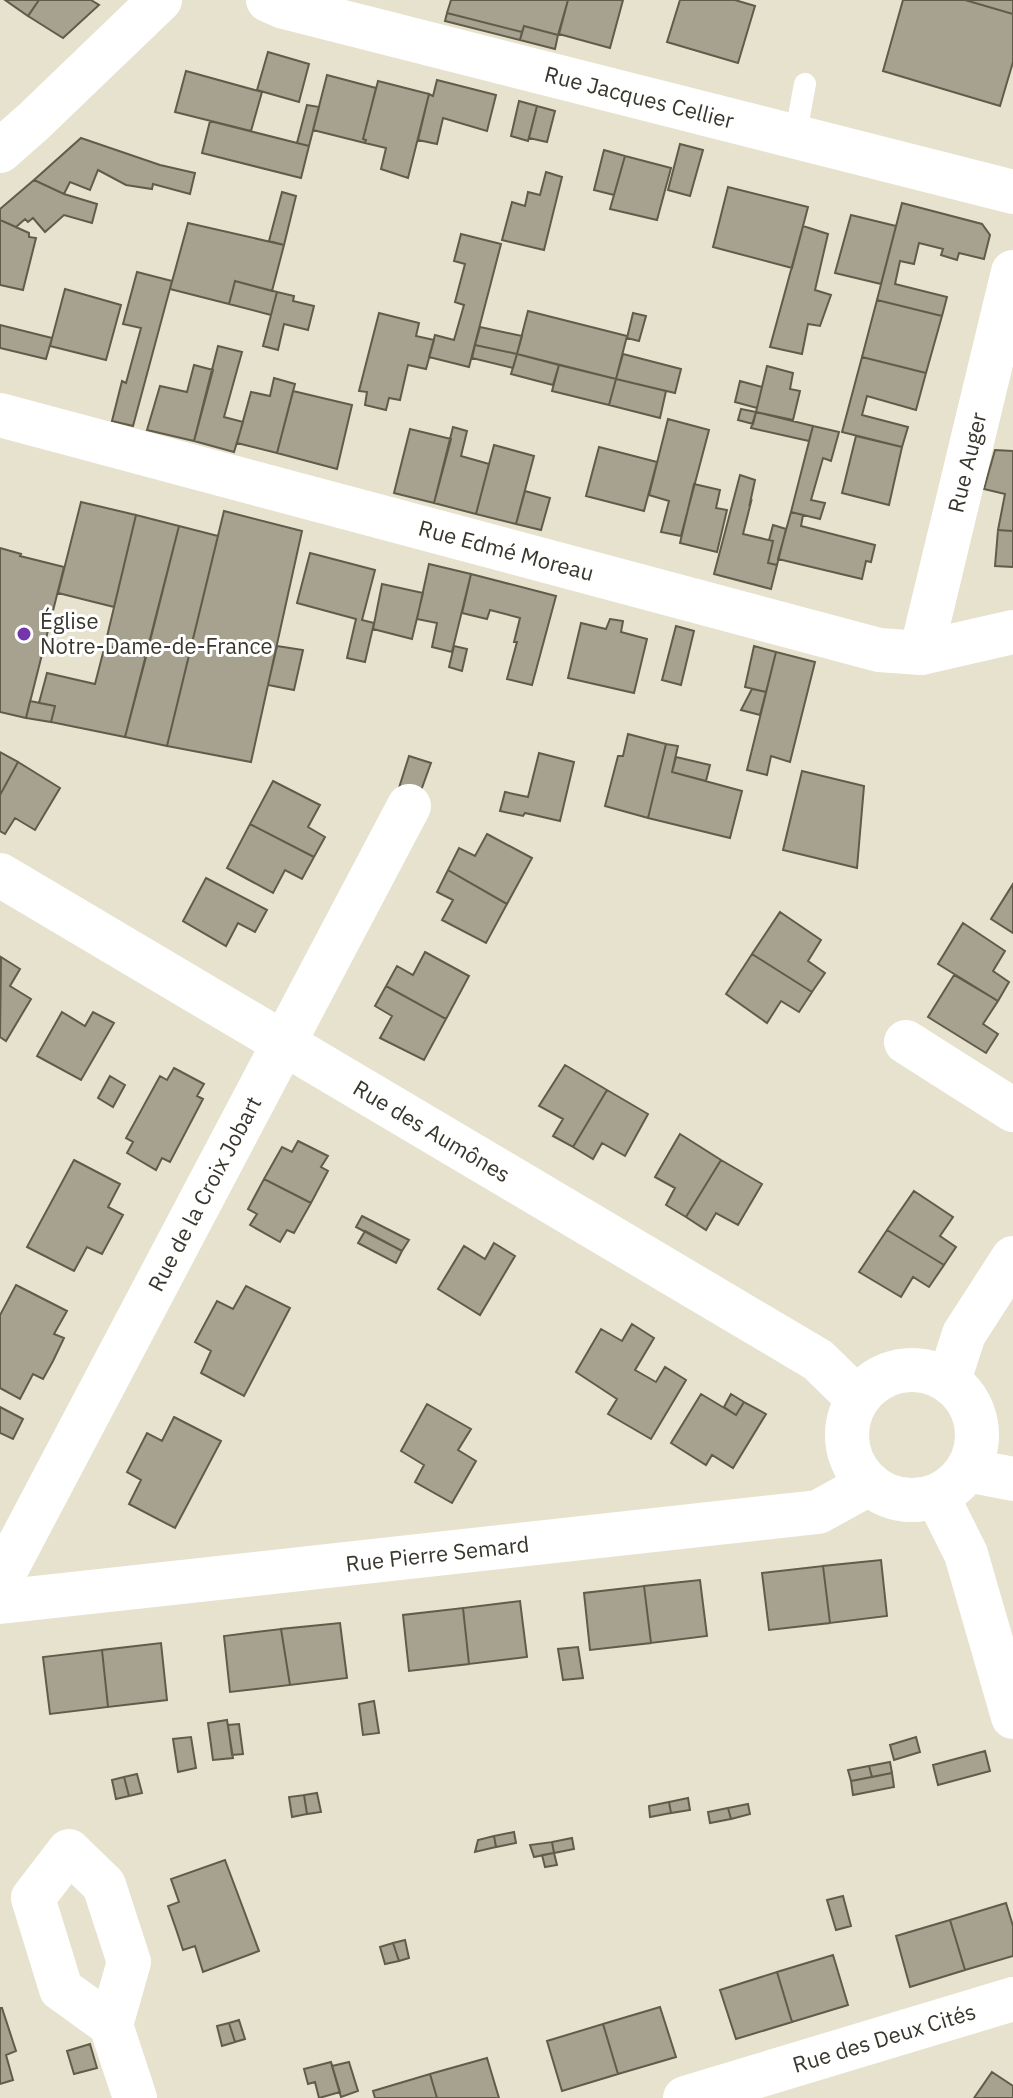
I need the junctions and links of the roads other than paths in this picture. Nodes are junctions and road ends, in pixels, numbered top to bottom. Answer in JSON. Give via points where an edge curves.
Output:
{"nodes":[{"id":1,"x":160,"y":0,"type":"edge"},
{"id":2,"x":268,"y":0,"type":"edge"},
{"id":3,"x":805,"y":84,"type":"dead end"},
{"id":4,"x":795,"y":137,"type":"junction"},
{"id":5,"x":0,"y":151,"type":"edge"},
{"id":6,"x":1013,"y":192,"type":"edge"},
{"id":7,"x":1013,"y":272,"type":"edge"},
{"id":8,"x":0,"y":415,"type":"edge"},
{"id":9,"x":1013,"y":632,"type":"edge"},
{"id":10,"x":921,"y":653,"type":"junction"},
{"id":11,"x":409,"y":806,"type":"dead end"},
{"id":12,"x":0,"y":875,"type":"edge"},
{"id":13,"x":284,"y":1042,"type":"junction"},
{"id":14,"x":906,"y":1042,"type":"dead end"},
{"id":15,"x":1011,"y":1104,"type":"edge"},
{"id":16,"x":1013,"y":1258,"type":"edge"},
{"id":17,"x":949,"y":1380,"type":"junction"},
{"id":18,"x":857,"y":1398,"type":"junction"},
{"id":19,"x":1013,"y":1479,"type":"edge"},
{"id":20,"x":952,"y":1483,"type":"junction"},
{"id":21,"x":869,"y":1484,"type":"junction"},
{"id":22,"x":0,"y":1581,"type":"edge"},
{"id":23,"x":0,"y":1602,"type":"edge"},
{"id":24,"x":1013,"y":1717,"type":"edge"},
{"id":25,"x":1013,"y":1999,"type":"edge"},
{"id":26,"x":111,"y":2025,"type":"dead end"},
{"id":27,"x":760,"y":2087,"type":"edge"},
{"id":28,"x":135,"y":2098,"type":"edge"},
{"id":29,"x":685,"y":2098,"type":"edge"}],
"edges":[{"from":1,"to":5,"type":"street"},
{"from":2,"to":4,"type":"street","name":"Rue Jacques Cellier"},
{"from":3,"to":4,"type":"lane"},
{"from":4,"to":6,"type":"street","name":"Rue Jacques Cellier"},
{"from":7,"to":10,"type":"street","name":"Rue Auger"},
{"from":8,"to":10,"type":"street","name":"Rue Edmé Moreau","via":[[879,650]]},
{"from":9,"to":10,"type":"street","name":"Rue Edmé Moreau"},
{"from":11,"to":13,"type":"street","name":"Rue de la Croix Jobart"},
{"from":12,"to":13,"type":"street","name":"Rue des Aumônes"},
{"from":13,"to":18,"type":"street","name":"Rue des Aumônes","via":[[818,1360]]},
{"from":13,"to":22,"type":"street","name":"Rue de la Croix Jobart"},
{"from":14,"to":15,"type":"street"},
{"from":16,"to":17,"type":"street","via":[[964,1334]]},
{"from":17,"to":18,"type":"street","via":[[910,1369],[889,1373]]},
{"from":17,"to":20,"type":"street","via":[[964,1394],[978,1432],[976,1452]]},
{"from":18,"to":21,"type":"street","via":[[849,1415],[848,1453]]},
{"from":19,"to":20,"type":"street"},
{"from":20,"to":21,"type":"street","via":[[920,1500],[884,1495]]},
{"from":20,"to":24,"type":"street","via":[[966,1554]]},
{"from":21,"to":23,"type":"street","name":"Rue Pierre Semard","via":[[818,1512]]},
{"from":25,"to":27,"type":"street","name":"Rue des Deux Cités"},
{"from":26,"to":28,"type":"street"},
{"from":27,"to":29,"type":"street","name":"Rue des Deux Cités"}]}
